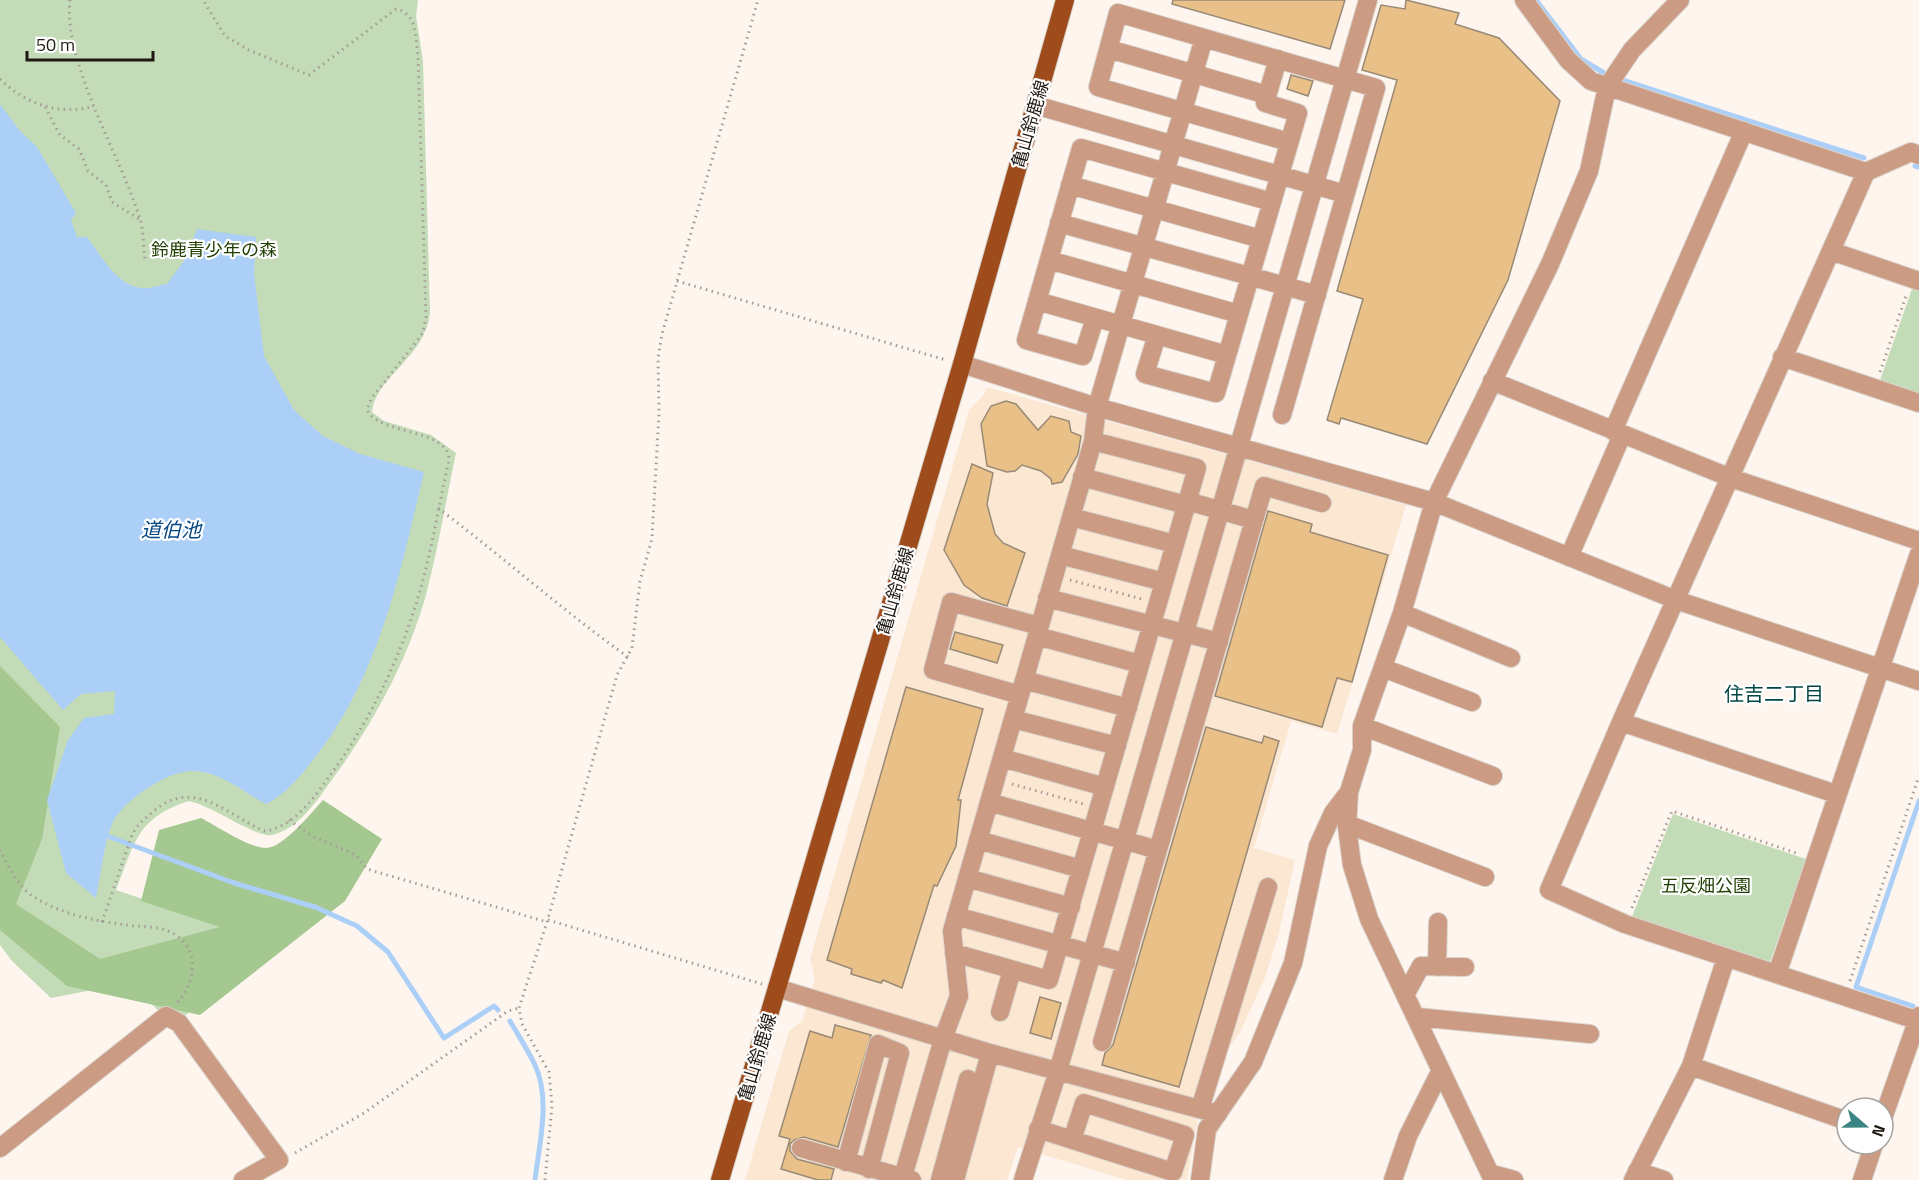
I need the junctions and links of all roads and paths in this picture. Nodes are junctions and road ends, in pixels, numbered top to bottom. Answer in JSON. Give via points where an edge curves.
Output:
{"nodes":[{"id":1,"x":70,"y":0,"type":"edge"},
{"id":2,"x":202,"y":0,"type":"edge"},
{"id":3,"x":758,"y":0,"type":"edge"},
{"id":4,"x":1065,"y":0,"type":"edge"},
{"id":5,"x":1368,"y":0,"type":"edge"},
{"id":6,"x":1524,"y":0,"type":"edge"},
{"id":7,"x":1680,"y":0,"type":"edge"},
{"id":8,"x":1204,"y":38,"type":"junction"},
{"id":9,"x":1109,"y":49,"type":"junction"},
{"id":10,"x":1278,"y":59,"type":"junction"},
{"id":11,"x":1194,"y":74,"type":"junction"},
{"id":12,"x":1344,"y":79,"type":"junction"},
{"id":13,"x":0,"y":80,"type":"edge"},
{"id":14,"x":1607,"y":87,"type":"junction"},
{"id":15,"x":1267,"y":95,"type":"junction"},
{"id":16,"x":1035,"y":105,"type":"junction"},
{"id":17,"x":94,"y":106,"type":"junction"},
{"id":18,"x":45,"y":107,"type":"junction"},
{"id":19,"x":1183,"y":111,"type":"junction"},
{"id":20,"x":1744,"y":131,"type":"junction"},
{"id":21,"x":1289,"y":142,"type":"junction"},
{"id":22,"x":1173,"y":145,"type":"junction"},
{"id":23,"x":1919,"y":155,"type":"edge"},
{"id":24,"x":1166,"y":172,"type":"junction"},
{"id":25,"x":1866,"y":172,"type":"junction"},
{"id":26,"x":1279,"y":176,"type":"junction"},
{"id":27,"x":1070,"y":185,"type":"junction"},
{"id":28,"x":1314,"y":186,"type":"junction"},
{"id":29,"x":1345,"y":194,"type":"junction"},
{"id":30,"x":1272,"y":202,"type":"junction"},
{"id":31,"x":1155,"y":209,"type":"junction"},
{"id":32,"x":141,"y":220,"type":"junction"},
{"id":33,"x":1059,"y":224,"type":"junction"},
{"id":34,"x":1261,"y":239,"type":"junction"},
{"id":35,"x":1144,"y":247,"type":"junction"},
{"id":36,"x":1831,"y":251,"type":"junction"},
{"id":37,"x":145,"y":260,"type":"dead end"},
{"id":38,"x":1049,"y":260,"type":"junction"},
{"id":39,"x":1250,"y":277,"type":"junction"},
{"id":40,"x":1916,"y":280,"type":"edge"},
{"id":41,"x":677,"y":281,"type":"junction"},
{"id":42,"x":1133,"y":284,"type":"junction"},
{"id":43,"x":1283,"y":286,"type":"junction"},
{"id":44,"x":1317,"y":295,"type":"junction"},
{"id":45,"x":1037,"y":302,"type":"junction"},
{"id":46,"x":1239,"y":314,"type":"junction"},
{"id":47,"x":1095,"y":318,"type":"junction"},
{"id":48,"x":1121,"y":326,"type":"junction"},
{"id":49,"x":1157,"y":335,"type":"junction"},
{"id":50,"x":1227,"y":355,"type":"junction"},
{"id":51,"x":1782,"y":357,"type":"junction"},
{"id":52,"x":962,"y":364,"type":"junction"},
{"id":53,"x":1492,"y":381,"type":"junction"},
{"id":54,"x":1875,"y":388,"type":"junction"},
{"id":55,"x":1919,"y":403,"type":"edge"},
{"id":56,"x":1097,"y":407,"type":"junction"},
{"id":57,"x":1282,"y":415,"type":"dead end"},
{"id":58,"x":1617,"y":433,"type":"junction"},
{"id":59,"x":1093,"y":441,"type":"junction"},
{"id":60,"x":1239,"y":446,"type":"junction"},
{"id":61,"x":1082,"y":477,"type":"junction"},
{"id":62,"x":1731,"y":478,"type":"junction"},
{"id":63,"x":1434,"y":502,"type":"junction"},
{"id":64,"x":1187,"y":503,"type":"junction"},
{"id":65,"x":1322,"y":503,"type":"dead end"},
{"id":66,"x":438,"y":508,"type":"junction"},
{"id":67,"x":1220,"y":510,"type":"junction"},
{"id":68,"x":1071,"y":517,"type":"junction"},
{"id":69,"x":1254,"y":520,"type":"junction"},
{"id":70,"x":1919,"y":541,"type":"edge"},
{"id":71,"x":1175,"y":544,"type":"junction"},
{"id":72,"x":1919,"y":554,"type":"edge"},
{"id":73,"x":1060,"y":555,"type":"junction"},
{"id":74,"x":1569,"y":557,"type":"junction"},
{"id":75,"x":1054,"y":576,"type":"junction"},
{"id":76,"x":1164,"y":582,"type":"junction"},
{"id":77,"x":1047,"y":598,"type":"junction"},
{"id":78,"x":1676,"y":600,"type":"junction"},
{"id":79,"x":1158,"y":603,"type":"junction"},
{"id":80,"x":1402,"y":613,"type":"junction"},
{"id":81,"x":1152,"y":625,"type":"junction"},
{"id":82,"x":1038,"y":631,"type":"junction"},
{"id":83,"x":1184,"y":633,"type":"junction"},
{"id":84,"x":1219,"y":642,"type":"junction"},
{"id":85,"x":628,"y":657,"type":"junction"},
{"id":86,"x":1511,"y":658,"type":"dead end"},
{"id":87,"x":1140,"y":664,"type":"junction"},
{"id":88,"x":1383,"y":668,"type":"junction"},
{"id":89,"x":1880,"y":668,"type":"junction"},
{"id":90,"x":1919,"y":681,"type":"edge"},
{"id":91,"x":1022,"y":687,"type":"junction"},
{"id":92,"x":1472,"y":702,"type":"dead end"},
{"id":93,"x":1128,"y":708,"type":"junction"},
{"id":94,"x":1013,"y":718,"type":"junction"},
{"id":95,"x":1621,"y":722,"type":"junction"},
{"id":96,"x":1362,"y":726,"type":"junction"},
{"id":97,"x":1117,"y":746,"type":"junction"},
{"id":98,"x":1002,"y":758,"type":"junction"},
{"id":99,"x":1492,"y":776,"type":"dead end"},
{"id":100,"x":1919,"y":776,"type":"edge"},
{"id":101,"x":995,"y":780,"type":"junction"},
{"id":102,"x":1105,"y":787,"type":"junction"},
{"id":103,"x":1349,"y":792,"type":"junction"},
{"id":104,"x":1836,"y":794,"type":"junction"},
{"id":105,"x":989,"y":802,"type":"junction"},
{"id":106,"x":1099,"y":808,"type":"junction"},
{"id":107,"x":289,"y":820,"type":"junction"},
{"id":108,"x":1347,"y":824,"type":"junction"},
{"id":109,"x":1092,"y":831,"type":"junction"},
{"id":110,"x":978,"y":840,"type":"junction"},
{"id":111,"x":1124,"y":840,"type":"junction"},
{"id":112,"x":0,"y":850,"type":"edge"},
{"id":113,"x":1158,"y":850,"type":"junction"},
{"id":114,"x":1815,"y":859,"type":"junction"},
{"id":115,"x":1082,"y":869,"type":"junction"},
{"id":116,"x":1485,"y":877,"type":"dead end"},
{"id":117,"x":967,"y":878,"type":"junction"},
{"id":118,"x":1268,"y":887,"type":"dead end"},
{"id":119,"x":1071,"y":907,"type":"junction"},
{"id":120,"x":956,"y":916,"type":"junction"},
{"id":121,"x":548,"y":921,"type":"junction"},
{"id":122,"x":102,"y":922,"type":"junction"},
{"id":123,"x":1438,"y":922,"type":"dead end"},
{"id":124,"x":1625,"y":924,"type":"junction"},
{"id":125,"x":1060,"y":945,"type":"junction"},
{"id":126,"x":954,"y":953,"type":"junction"},
{"id":127,"x":1092,"y":953,"type":"junction"},
{"id":128,"x":1726,"y":958,"type":"junction"},
{"id":129,"x":1126,"y":963,"type":"junction"},
{"id":130,"x":1437,"y":967,"type":"junction"},
{"id":131,"x":1465,"y":967,"type":"dead end"},
{"id":132,"x":1012,"y":970,"type":"junction"},
{"id":133,"x":1777,"y":974,"type":"junction"},
{"id":134,"x":777,"y":988,"type":"junction"},
{"id":135,"x":1405,"y":995,"type":"junction"},
{"id":136,"x":1844,"y":996,"type":"junction"},
{"id":137,"x":519,"y":1008,"type":"junction"},
{"id":138,"x":1000,"y":1012,"type":"dead end"},
{"id":139,"x":166,"y":1016,"type":"junction"},
{"id":140,"x":1417,"y":1017,"type":"junction"},
{"id":141,"x":1918,"y":1019,"type":"edge"},
{"id":142,"x":1590,"y":1034,"type":"dead end"},
{"id":143,"x":943,"y":1040,"type":"junction"},
{"id":144,"x":1102,"y":1042,"type":"dead end"},
{"id":145,"x":990,"y":1053,"type":"junction"},
{"id":146,"x":1690,"y":1066,"type":"junction"},
{"id":147,"x":1441,"y":1070,"type":"junction"},
{"id":148,"x":1058,"y":1071,"type":"junction"},
{"id":149,"x":968,"y":1079,"type":"dead end"},
{"id":150,"x":1137,"y":1092,"type":"junction"},
{"id":151,"x":1891,"y":1096,"type":"edge"},
{"id":152,"x":1200,"y":1109,"type":"junction"},
{"id":153,"x":1218,"y":1114,"type":"junction"},
{"id":154,"x":1835,"y":1117,"type":"edge"},
{"id":155,"x":1130,"y":1118,"type":"junction"},
{"id":156,"x":1034,"y":1132,"type":"junction"},
{"id":157,"x":1072,"y":1140,"type":"junction"},
{"id":158,"x":801,"y":1148,"type":"dead end"},
{"id":159,"x":0,"y":1149,"type":"edge"},
{"id":160,"x":1870,"y":1156,"type":"edge"},
{"id":161,"x":279,"y":1160,"type":"junction"},
{"id":162,"x":846,"y":1162,"type":"junction"},
{"id":163,"x":869,"y":1169,"type":"junction"},
{"id":164,"x":1635,"y":1175,"type":"edge"},
{"id":165,"x":1492,"y":1177,"type":"edge"},
{"id":166,"x":906,"y":1179,"type":"edge"},
{"id":167,"x":243,"y":1180,"type":"edge"},
{"id":168,"x":545,"y":1180,"type":"edge"},
{"id":169,"x":720,"y":1180,"type":"edge"},
{"id":170,"x":939,"y":1180,"type":"edge"},
{"id":171,"x":955,"y":1180,"type":"edge"},
{"id":172,"x":1023,"y":1180,"type":"edge"},
{"id":173,"x":1200,"y":1180,"type":"edge"},
{"id":174,"x":1393,"y":1180,"type":"edge"},
{"id":175,"x":1514,"y":1180,"type":"edge"},
{"id":176,"x":1664,"y":1180,"type":"edge"},
{"id":177,"x":1862,"y":1180,"type":"edge"}],
"edges":[{"from":1,"to":17,"type":"path","via":[[71,38]]},
{"from":2,"to":66,"type":"path","via":[[225,36],[309,75],[396,9],[407,12],[412,19],[418,56],[426,317],[423,332],[371,399],[368,410],[380,423],[429,439],[449,453]]},
{"from":3,"to":41,"type":"path"},
{"from":4,"to":16,"type":"main road","name":"亀山鈴鹿線"},
{"from":5,"to":12,"type":"street"},
{"from":6,"to":14,"type":"street","via":[[1568,60],[1591,81]]},
{"from":7,"to":14,"type":"street","via":[[1632,50]]},
{"from":8,"to":9,"type":"street","via":[[1118,13]]},
{"from":8,"to":10,"type":"street"},
{"from":8,"to":11,"type":"street"},
{"from":9,"to":11,"type":"street"},
{"from":9,"to":19,"type":"street","via":[[1098,87]]},
{"from":10,"to":12,"type":"street"},
{"from":10,"to":15,"type":"street"},
{"from":11,"to":15,"type":"street"},
{"from":11,"to":19,"type":"street"},
{"from":12,"to":28,"type":"street"},
{"from":12,"to":29,"type":"street","via":[[1376,88]]},
{"from":13,"to":18,"type":"path"},
{"from":14,"to":20,"type":"street"},
{"from":14,"to":53,"type":"street","via":[[1589,171],[1550,264]]},
{"from":15,"to":21,"type":"street","via":[[1265,103],[1298,113]]},
{"from":16,"to":22,"type":"street"},
{"from":16,"to":52,"type":"main road","name":"亀山鈴鹿線"},
{"from":17,"to":18,"type":"path"},
{"from":17,"to":32,"type":"path"},
{"from":18,"to":32,"type":"path","via":[[60,135],[79,149],[88,171],[106,185],[112,202]]},
{"from":19,"to":21,"type":"street"},
{"from":19,"to":22,"type":"street"},
{"from":20,"to":25,"type":"street"},
{"from":20,"to":58,"type":"street"},
{"from":21,"to":26,"type":"street"},
{"from":22,"to":24,"type":"street"},
{"from":22,"to":26,"type":"street"},
{"from":23,"to":25,"type":"street","via":[[1911,152]]},
{"from":24,"to":27,"type":"street","via":[[1081,148]]},
{"from":24,"to":30,"type":"street"},
{"from":24,"to":31,"type":"street"},
{"from":25,"to":36,"type":"street"},
{"from":26,"to":28,"type":"street"},
{"from":26,"to":30,"type":"street"},
{"from":27,"to":31,"type":"street"},
{"from":27,"to":33,"type":"street"},
{"from":28,"to":29,"type":"street"},
{"from":28,"to":43,"type":"street"},
{"from":29,"to":44,"type":"street"},
{"from":30,"to":34,"type":"street"},
{"from":31,"to":34,"type":"street"},
{"from":31,"to":35,"type":"street"},
{"from":32,"to":37,"type":"path"},
{"from":33,"to":35,"type":"street"},
{"from":33,"to":38,"type":"street"},
{"from":34,"to":39,"type":"street"},
{"from":35,"to":39,"type":"street"},
{"from":35,"to":42,"type":"street"},
{"from":36,"to":40,"type":"street"},
{"from":36,"to":51,"type":"street"},
{"from":38,"to":42,"type":"street"},
{"from":38,"to":45,"type":"street"},
{"from":39,"to":43,"type":"street"},
{"from":39,"to":46,"type":"street"},
{"from":40,"to":54,"type":"path"},
{"from":41,"to":52,"type":"path"},
{"from":41,"to":85,"type":"path","via":[[658,358],[652,539],[640,581]]},
{"from":42,"to":46,"type":"street"},
{"from":42,"to":48,"type":"street"},
{"from":43,"to":44,"type":"street"},
{"from":43,"to":60,"type":"street"},
{"from":44,"to":57,"type":"street"},
{"from":45,"to":47,"type":"street"},
{"from":45,"to":47,"type":"street","via":[[1026,339],[1083,356]]},
{"from":46,"to":50,"type":"street"},
{"from":47,"to":48,"type":"street"},
{"from":48,"to":49,"type":"street"},
{"from":48,"to":56,"type":"street"},
{"from":49,"to":50,"type":"street"},
{"from":49,"to":50,"type":"street","via":[[1145,374],[1216,393]]},
{"from":51,"to":54,"type":"street"},
{"from":51,"to":62,"type":"street"},
{"from":52,"to":56,"type":"street"},
{"from":52,"to":134,"type":"main road","name":"亀山鈴鹿線"},
{"from":53,"to":58,"type":"street"},
{"from":53,"to":63,"type":"street"},
{"from":54,"to":55,"type":"street"},
{"from":56,"to":59,"type":"street"},
{"from":56,"to":60,"type":"street"},
{"from":58,"to":62,"type":"street"},
{"from":58,"to":74,"type":"street"},
{"from":59,"to":61,"type":"street"},
{"from":59,"to":64,"type":"street","via":[[1197,468]]},
{"from":60,"to":63,"type":"street"},
{"from":60,"to":67,"type":"street"},
{"from":61,"to":64,"type":"street"},
{"from":61,"to":68,"type":"street"},
{"from":62,"to":70,"type":"street"},
{"from":62,"to":78,"type":"street"},
{"from":63,"to":74,"type":"street"},
{"from":63,"to":80,"type":"street"},
{"from":64,"to":67,"type":"street"},
{"from":64,"to":71,"type":"street"},
{"from":65,"to":69,"type":"street","via":[[1264,486]]},
{"from":66,"to":85,"type":"path","via":[[567,614]]},
{"from":66,"to":107,"type":"path","via":[[417,602],[375,706],[320,789],[302,812]]},
{"from":67,"to":69,"type":"street"},
{"from":67,"to":83,"type":"street"},
{"from":68,"to":71,"type":"street"},
{"from":68,"to":73,"type":"street"},
{"from":69,"to":84,"type":"street"},
{"from":71,"to":76,"type":"street"},
{"from":72,"to":89,"type":"street"},
{"from":73,"to":75,"type":"street"},
{"from":73,"to":76,"type":"street"},
{"from":74,"to":78,"type":"street"},
{"from":75,"to":77,"type":"street"},
{"from":75,"to":79,"type":"path"},
{"from":76,"to":79,"type":"street"},
{"from":77,"to":81,"type":"street"},
{"from":77,"to":82,"type":"street"},
{"from":78,"to":89,"type":"street"},
{"from":78,"to":95,"type":"street"},
{"from":79,"to":81,"type":"street"},
{"from":80,"to":86,"type":"street"},
{"from":80,"to":88,"type":"street"},
{"from":81,"to":83,"type":"street"},
{"from":81,"to":87,"type":"street"},
{"from":82,"to":87,"type":"street"},
{"from":82,"to":91,"type":"street"},
{"from":82,"to":91,"type":"street","via":[[951,602],[933,670]]},
{"from":83,"to":84,"type":"street"},
{"from":83,"to":111,"type":"street"},
{"from":84,"to":113,"type":"street"},
{"from":85,"to":121,"type":"path","via":[[618,675]]},
{"from":87,"to":93,"type":"street"},
{"from":88,"to":92,"type":"street"},
{"from":88,"to":96,"type":"street"},
{"from":89,"to":90,"type":"street"},
{"from":89,"to":104,"type":"street"},
{"from":91,"to":93,"type":"street"},
{"from":91,"to":94,"type":"street"},
{"from":93,"to":97,"type":"street"},
{"from":94,"to":97,"type":"street"},
{"from":94,"to":98,"type":"street"},
{"from":95,"to":104,"type":"street"},
{"from":95,"to":124,"type":"street","via":[[1549,890]]},
{"from":96,"to":99,"type":"street"},
{"from":96,"to":103,"type":"street","via":[[1362,750]]},
{"from":97,"to":102,"type":"street"},
{"from":98,"to":101,"type":"street"},
{"from":98,"to":102,"type":"street"},
{"from":100,"to":136,"type":"path"},
{"from":101,"to":105,"type":"street"},
{"from":101,"to":106,"type":"path"},
{"from":102,"to":106,"type":"street"},
{"from":103,"to":108,"type":"street"},
{"from":103,"to":153,"type":"street","via":[[1333,813],[1318,846],[1293,963],[1270,1022],[1253,1062]]},
{"from":104,"to":114,"type":"street"},
{"from":105,"to":109,"type":"street"},
{"from":105,"to":110,"type":"street"},
{"from":106,"to":109,"type":"street"},
{"from":107,"to":121,"type":"path","via":[[312,836],[356,855],[367,869]]},
{"from":107,"to":122,"type":"path","via":[[264,831],[228,809],[190,796],[165,803],[136,826]]},
{"from":108,"to":116,"type":"street"},
{"from":108,"to":135,"type":"street","via":[[1359,890]]},
{"from":109,"to":111,"type":"street"},
{"from":109,"to":115,"type":"street"},
{"from":110,"to":115,"type":"street"},
{"from":110,"to":117,"type":"street"},
{"from":111,"to":113,"type":"street"},
{"from":111,"to":127,"type":"street"},
{"from":112,"to":122,"type":"path","via":[[29,894],[56,908]]},
{"from":113,"to":129,"type":"street"},
{"from":114,"to":124,"type":"path","via":[[1671,811]]},
{"from":114,"to":133,"type":"street"},
{"from":115,"to":119,"type":"street"},
{"from":117,"to":119,"type":"street"},
{"from":117,"to":120,"type":"street"},
{"from":118,"to":152,"type":"street"},
{"from":119,"to":125,"type":"street"},
{"from":120,"to":125,"type":"street"},
{"from":120,"to":126,"type":"street","via":[[952,931]]},
{"from":121,"to":134,"type":"path"},
{"from":121,"to":137,"type":"path"},
{"from":122,"to":139,"type":"path","via":[[166,930],[185,941],[191,953],[188,990]]},
{"from":123,"to":130,"type":"street"},
{"from":124,"to":128,"type":"street"},
{"from":125,"to":127,"type":"street"},
{"from":125,"to":132,"type":"street","via":[[1050,980]]},
{"from":126,"to":132,"type":"street"},
{"from":126,"to":143,"type":"street","via":[[959,996]]},
{"from":127,"to":129,"type":"street"},
{"from":127,"to":148,"type":"street"},
{"from":128,"to":133,"type":"street"},
{"from":128,"to":146,"type":"street"},
{"from":129,"to":144,"type":"street"},
{"from":130,"to":131,"type":"street"},
{"from":130,"to":135,"type":"street","via":[[1421,966]]},
{"from":132,"to":138,"type":"street"},
{"from":133,"to":136,"type":"street"},
{"from":134,"to":143,"type":"street"},
{"from":134,"to":169,"type":"main road","name":"亀山鈴鹿線"},
{"from":135,"to":140,"type":"street"},
{"from":136,"to":141,"type":"street"},
{"from":137,"to":161,"type":"path","via":[[508,1011],[364,1113],[307,1148]]},
{"from":137,"to":168,"type":"path","via":[[522,1024],[549,1072],[552,1106]]},
{"from":139,"to":159,"type":"street"},
{"from":139,"to":161,"type":"street","via":[[179,1023]]},
{"from":140,"to":142,"type":"street"},
{"from":140,"to":147,"type":"street"},
{"from":141,"to":151,"type":"street"},
{"from":143,"to":145,"type":"street"},
{"from":143,"to":166,"type":"street"},
{"from":145,"to":148,"type":"street"},
{"from":145,"to":171,"type":"street"},
{"from":146,"to":154,"type":"street"},
{"from":146,"to":164,"type":"street"},
{"from":147,"to":165,"type":"street"},
{"from":147,"to":174,"type":"street","via":[[1408,1136]]},
{"from":148,"to":150,"type":"street"},
{"from":148,"to":156,"type":"street"},
{"from":149,"to":170,"type":"street"},
{"from":150,"to":152,"type":"street"},
{"from":150,"to":155,"type":"street"},
{"from":152,"to":153,"type":"street"},
{"from":153,"to":173,"type":"street","via":[[1208,1129]]},
{"from":155,"to":157,"type":"street","via":[[1084,1103]]},
{"from":155,"to":157,"type":"street","via":[[1185,1135],[1173,1172]]},
{"from":156,"to":157,"type":"street"},
{"from":156,"to":172,"type":"street"},
{"from":158,"to":162,"type":"street"},
{"from":160,"to":177,"type":"street"},
{"from":161,"to":167,"type":"street"},
{"from":162,"to":163,"type":"street"},
{"from":162,"to":163,"type":"street","via":[[878,1044],[900,1053]]},
{"from":163,"to":166,"type":"street"},
{"from":164,"to":176,"type":"street"},
{"from":165,"to":175,"type":"street"}]}
